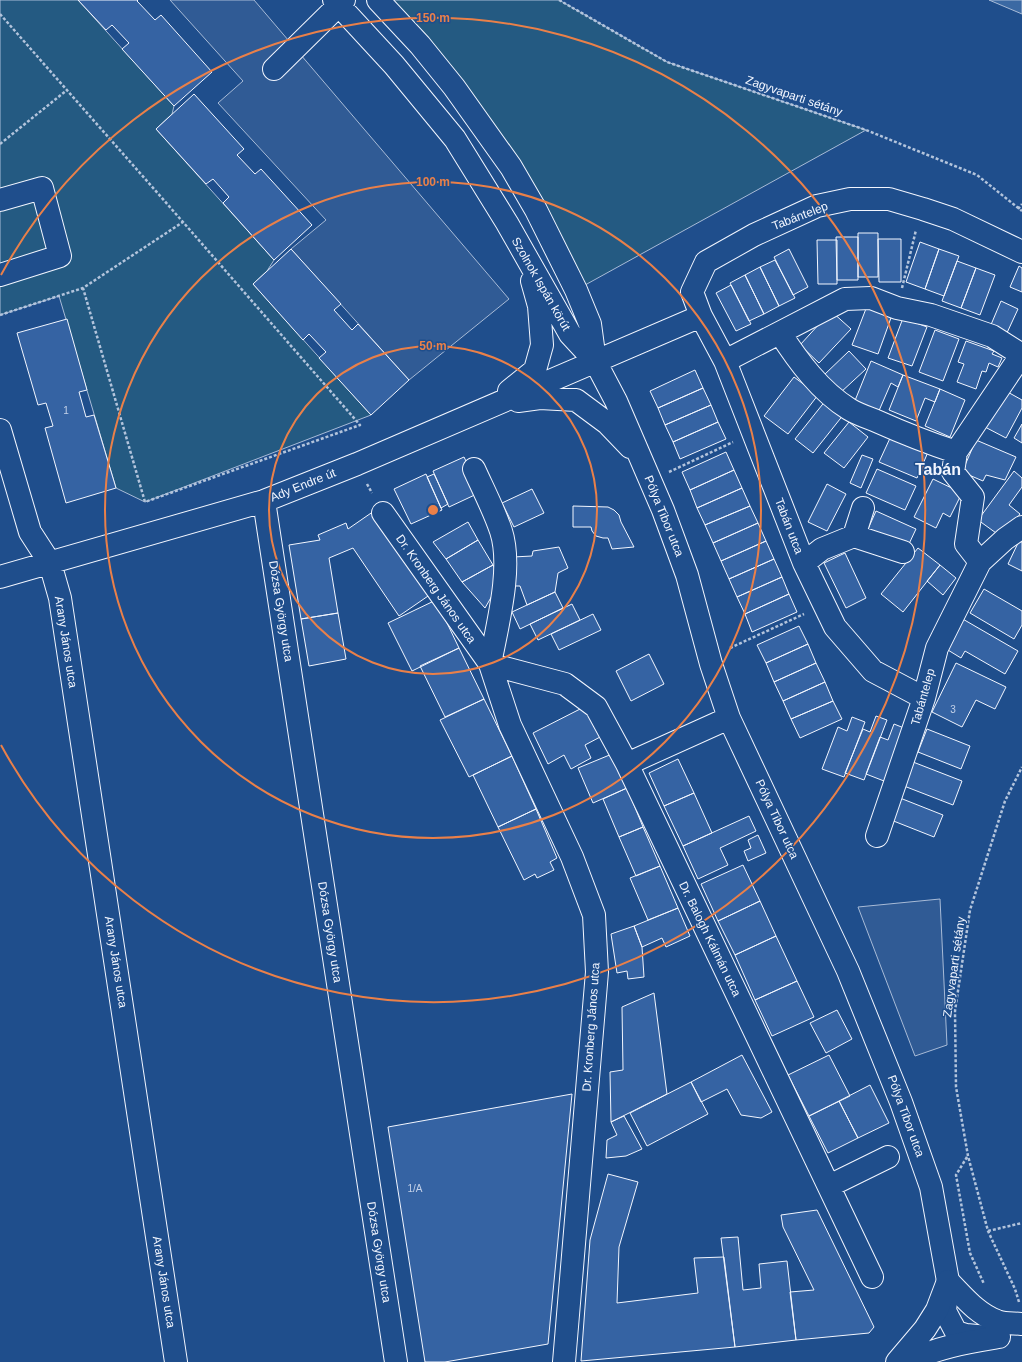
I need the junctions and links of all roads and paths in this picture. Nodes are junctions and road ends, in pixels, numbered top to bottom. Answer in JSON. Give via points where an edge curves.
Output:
{"nodes":[{"id":1,"x":378,"y":0,"type":"edge"},
{"id":2,"x":559,"y":0,"type":"edge"},
{"id":3,"x":339,"y":2,"type":"edge"},
{"id":4,"x":0,"y":14,"type":"edge"},
{"id":5,"x":274,"y":69,"type":"dead end"},
{"id":6,"x":67,"y":90,"type":"junction"},
{"id":7,"x":0,"y":144,"type":"edge"},
{"id":8,"x":0,"y":200,"type":"edge"},
{"id":9,"x":1022,"y":204,"type":"edge"},
{"id":10,"x":1018,"y":208,"type":"junction"},
{"id":11,"x":923,"y":209,"type":"junction"},
{"id":12,"x":1022,"y":211,"type":"edge"},
{"id":13,"x":183,"y":222,"type":"junction"},
{"id":14,"x":1022,"y":252,"type":"edge"},
{"id":15,"x":527,"y":261,"type":"junction"},
{"id":16,"x":0,"y":275,"type":"edge"},
{"id":17,"x":83,"y":288,"type":"junction"},
{"id":18,"x":897,"y":308,"type":"junction"},
{"id":19,"x":0,"y":315,"type":"edge"},
{"id":20,"x":701,"y":316,"type":"junction"},
{"id":21,"x":780,"y":333,"type":"junction"},
{"id":22,"x":1022,"y":355,"type":"edge"},
{"id":23,"x":595,"y":361,"type":"junction"},
{"id":24,"x":725,"y":361,"type":"junction"},
{"id":25,"x":490,"y":407,"type":"junction"},
{"id":26,"x":0,"y":430,"type":"edge"},
{"id":27,"x":753,"y":433,"type":"junction"},
{"id":28,"x":956,"y":452,"type":"junction"},
{"id":29,"x":641,"y":459,"type":"junction"},
{"id":30,"x":357,"y":464,"type":"junction"},
{"id":31,"x":474,"y":469,"type":"dead end"},
{"id":32,"x":651,"y":481,"type":"junction"},
{"id":33,"x":264,"y":501,"type":"junction"},
{"id":34,"x":863,"y":508,"type":"dead end"},
{"id":35,"x":383,"y":513,"type":"joint"},
{"id":36,"x":1022,"y":527,"type":"edge"},
{"id":37,"x":854,"y":536,"type":"junction"},
{"id":38,"x":903,"y":552,"type":"dead end"},
{"id":39,"x":980,"y":562,"type":"junction"},
{"id":40,"x":50,"y":563,"type":"junction"},
{"id":41,"x":804,"y":563,"type":"junction"},
{"id":42,"x":0,"y":577,"type":"edge"},
{"id":43,"x":824,"y":605,"type":"junction"},
{"id":44,"x":710,"y":657,"type":"junction"},
{"id":45,"x":490,"y":664,"type":"junction"},
{"id":46,"x":924,"y":698,"type":"junction"},
{"id":47,"x":729,"y":718,"type":"junction"},
{"id":48,"x":627,"y":764,"type":"junction"},
{"id":49,"x":1022,"y":767,"type":"edge"},
{"id":50,"x":877,"y":836,"type":"dead end"},
{"id":51,"x":968,"y":1156,"type":"junction"},
{"id":52,"x":888,"y":1157,"type":"dead end"},
{"id":53,"x":829,"y":1186,"type":"junction"},
{"id":54,"x":1022,"y":1223,"type":"edge"},
{"id":55,"x":988,"y":1231,"type":"junction"},
{"id":56,"x":872,"y":1277,"type":"dead end"},
{"id":57,"x":948,"y":1281,"type":"junction"},
{"id":58,"x":987,"y":1291,"type":"dead end"},
{"id":59,"x":1019,"y":1302,"type":"dead end"},
{"id":60,"x":1022,"y":1324,"type":"edge"},
{"id":61,"x":1022,"y":1329,"type":"edge"},
{"id":62,"x":998,"y":1337,"type":"junction"},
{"id":63,"x":944,"y":1350,"type":"edge"},
{"id":64,"x":176,"y":1362,"type":"edge"},
{"id":65,"x":396,"y":1362,"type":"edge"},
{"id":66,"x":564,"y":1362,"type":"edge"},
{"id":67,"x":897,"y":1362,"type":"edge"},
{"id":68,"x":909,"y":1362,"type":"edge"}],
"edges":[{"from":1,"to":23,"type":"street","name":"Szolnok Ispán körút","via":[[420,45],[454,87],[511,167],[536,210],[576,290],[590,324]]},
{"from":2,"to":10,"type":"path","name":"Zagyvaparti sétány","via":[[667,62],[866,130],[976,175]]},
{"from":3,"to":5,"type":"street"},
{"from":3,"to":15,"type":"street","name":"Szolnok Ispán körút","via":[[455,139],[507,223]]},
{"from":4,"to":6,"type":"path"},
{"from":6,"to":7,"type":"path"},
{"from":6,"to":13,"type":"path"},
{"from":8,"to":16,"type":"street","via":[[42,188],[60,256]]},
{"from":9,"to":10,"type":"path"},
{"from":10,"to":12,"type":"path","name":"Zagyvaparti sétány"},
{"from":11,"to":14,"type":"street","name":"Tabántelep","via":[[953,219]]},
{"from":11,"to":18,"type":"path"},
{"from":11,"to":20,"type":"street","name":"Tabántelep","via":[[889,199],[850,199],[817,206],[754,234],[706,262],[692,292]]},
{"from":13,"to":17,"type":"path"},
{"from":13,"to":17,"type":"path","via":[[360,426],[145,502]]},
{"from":15,"to":23,"type":"street","name":"Szolnok Ispán körút","via":[[570,334]]},
{"from":15,"to":25,"type":"street","via":[[539,306],[542,345],[535,370]]},
{"from":17,"to":19,"type":"path"},
{"from":18,"to":21,"type":"street","via":[[871,298],[845,299]]},
{"from":18,"to":22,"type":"street","via":[[992,336]]},
{"from":20,"to":23,"type":"street","name":"Ady Endre út"},
{"from":20,"to":24,"type":"street","name":"Tabán utca"},
{"from":21,"to":24,"type":"street"},
{"from":21,"to":28,"type":"street","via":[[798,361],[828,393],[849,409]]},
{"from":22,"to":28,"type":"street"},
{"from":23,"to":25,"type":"street","name":"Ady Endre út"},
{"from":23,"to":29,"type":"street","name":"Pólya Tibor utca","via":[[616,401]]},
{"from":24,"to":27,"type":"street","name":"Tabán utca"},
{"from":25,"to":29,"type":"street","via":[[540,398],[576,400],[607,423]]},
{"from":25,"to":30,"type":"street","name":"Ady Endre út"},
{"from":26,"to":40,"type":"street","name":"Arany János utca","via":[[30,532]]},
{"from":27,"to":32,"type":"path"},
{"from":27,"to":41,"type":"street","name":"Tabán utca"},
{"from":28,"to":39,"type":"street","via":[[953,472],[973,497],[966,544]]},
{"from":29,"to":32,"type":"street","name":"Pólya Tibor utca"},
{"from":30,"to":33,"type":"street","name":"Ady Endre út"},
{"from":30,"to":35,"type":"path"},
{"from":31,"to":45,"type":"street","name":"Dr. Kronberg János utca","via":[[501,532],[505,555],[502,604]]},
{"from":32,"to":44,"type":"street","name":"Pólya Tibor utca","via":[[687,574]]},
{"from":33,"to":40,"type":"street","name":"Ady Endre út"},
{"from":33,"to":65,"type":"street","name":"Dózsa György utca"},
{"from":34,"to":37,"type":"street"},
{"from":35,"to":45,"type":"street","name":"Dr. Kronberg János utca"},
{"from":36,"to":39,"type":"street","name":"Tabántelep"},
{"from":37,"to":38,"type":"street"},
{"from":37,"to":41,"type":"street","via":[[822,549]]},
{"from":39,"to":46,"type":"street","name":"Tabántelep","via":[[937,648]]},
{"from":40,"to":42,"type":"street","name":"Ady Endre út"},
{"from":40,"to":64,"type":"street","name":"Arany János utca","via":[[60,598]]},
{"from":41,"to":43,"type":"street","name":"Tabán utca"},
{"from":43,"to":44,"type":"path"},
{"from":43,"to":46,"type":"street","name":"Tabán utca","via":[[835,628],[873,671]]},
{"from":44,"to":47,"type":"street","name":"Pólya Tibor utca"},
{"from":45,"to":48,"type":"street","name":"Dr. Balogh Kálmán utca","via":[[566,684],[596,707]]},
{"from":45,"to":66,"type":"street","name":"Dr. Kronberg János utca","via":[[510,725],[572,857],[594,915],[597,972]]},
{"from":46,"to":50,"type":"street","name":"Tabántelep"},
{"from":47,"to":48,"type":"street"},
{"from":47,"to":57,"type":"street","name":"Pólya Tibor utca","via":[[848,971],[901,1102],[932,1187]]},
{"from":48,"to":53,"type":"street","name":"Dr. Balogh Kálmán utca"},
{"from":49,"to":51,"type":"path","name":"Zagyvaparti sétány","via":[[1005,801],[970,910],[955,1011],[956,1087]]},
{"from":51,"to":55,"type":"path","name":"Zagyvaparti sétány"},
{"from":51,"to":58,"type":"path","via":[[956,1175],[970,1253]]},
{"from":52,"to":53,"type":"street"},
{"from":53,"to":56,"type":"street","name":"Dr. Balogh Kálmán utca"},
{"from":54,"to":55,"type":"path"},
{"from":55,"to":59,"type":"path","name":"Zagyvaparti sétány"},
{"from":57,"to":60,"type":"street","via":[[982,1314],[998,1321]]},
{"from":57,"to":63,"type":"street","name":"Pólya Tibor utca","via":[[960,1316]]},
{"from":57,"to":67,"type":"street","via":[[937,1310],[925,1329]]},
{"from":61,"to":62,"type":"street"},
{"from":62,"to":63,"type":"street"},
{"from":62,"to":63,"type":"street","via":[[966,1335]]},
{"from":63,"to":68,"type":"street"}]}
